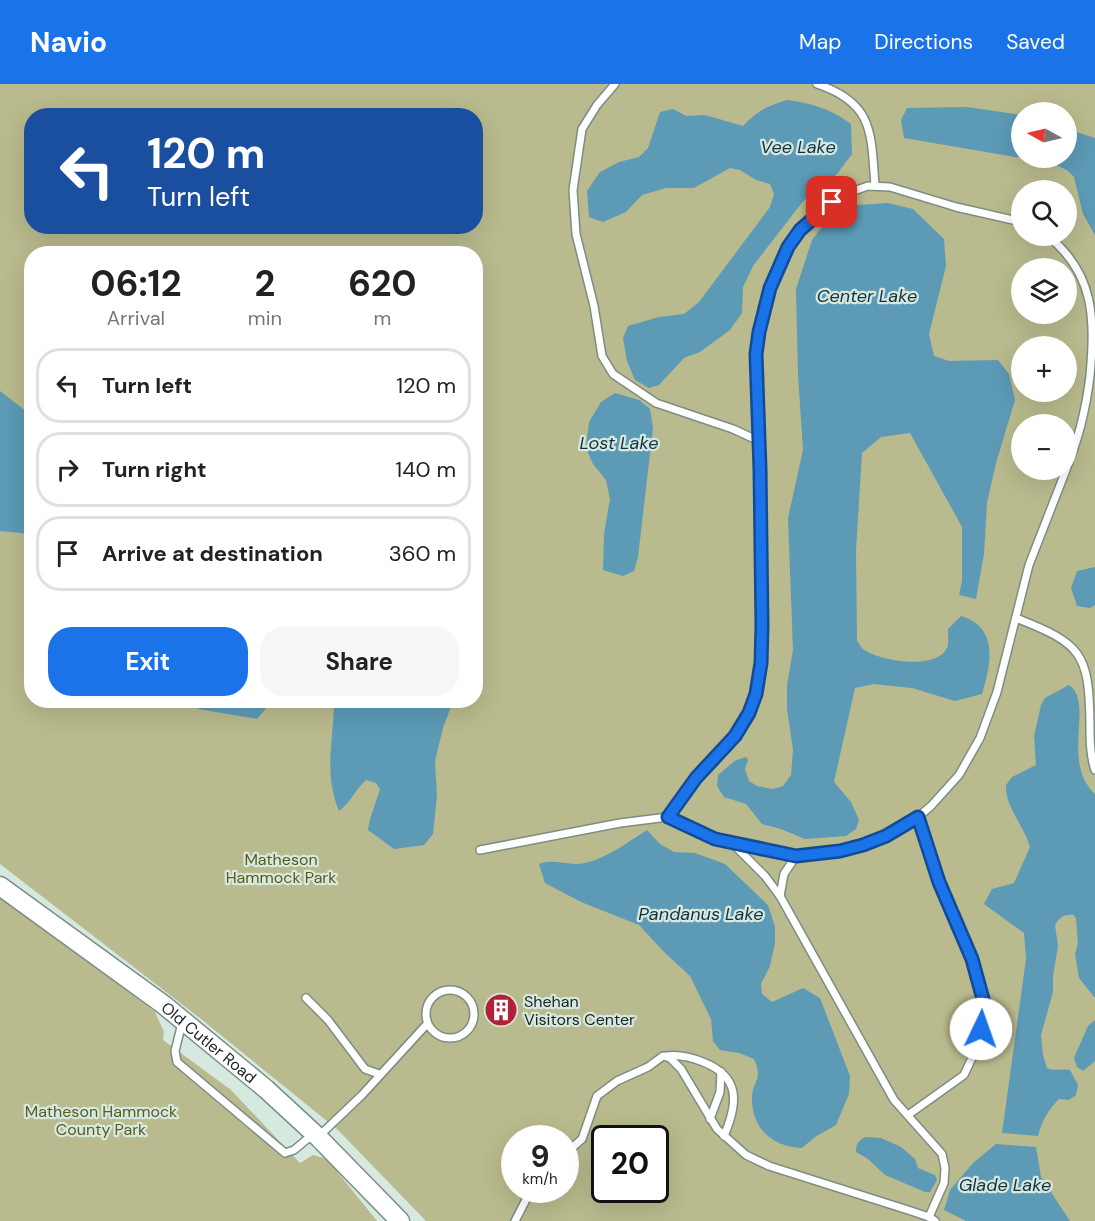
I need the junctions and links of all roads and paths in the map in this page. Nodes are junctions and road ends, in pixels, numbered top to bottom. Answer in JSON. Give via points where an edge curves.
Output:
{"nodes":[{"id":1,"x":615,"y":84,"type":"edge"},
{"id":2,"x":817,"y":84,"type":"edge"},
{"id":3,"x":875,"y":186,"type":"junction"},
{"id":4,"x":1011,"y":220,"type":"edge"},
{"id":5,"x":1059,"y":246,"type":"edge"},
{"id":6,"x":1077,"y":434,"type":"edge"},
{"id":7,"x":759,"y":441,"type":"junction"},
{"id":8,"x":1062,"y":480,"type":"edge"},
{"id":9,"x":1016,"y":618,"type":"junction"},
{"id":10,"x":1095,"y":770,"type":"edge"},
{"id":11,"x":668,"y":817,"type":"junction"},
{"id":12,"x":918,"y":817,"type":"junction"},
{"id":13,"x":732,"y":843,"type":"junction"},
{"id":14,"x":480,"y":850,"type":"dead end"},
{"id":15,"x":796,"y":856,"type":"junction"},
{"id":16,"x":0,"y":886,"type":"edge"},
{"id":17,"x":780,"y":896,"type":"junction"},
{"id":18,"x":306,"y":998,"type":"dead end"},
{"id":19,"x":183,"y":1021,"type":"junction"},
{"id":20,"x":427,"y":1024,"type":"junction"},
{"id":21,"x":663,"y":1056,"type":"junction"},
{"id":22,"x":721,"y":1072,"type":"junction"},
{"id":23,"x":379,"y":1074,"type":"junction"},
{"id":24,"x":908,"y":1115,"type":"junction"},
{"id":25,"x":710,"y":1119,"type":"junction"},
{"id":26,"x":316,"y":1135,"type":"junction"},
{"id":27,"x":724,"y":1136,"type":"junction"},
{"id":28,"x":579,"y":1142,"type":"edge"},
{"id":29,"x":524,"y":1203,"type":"edge"},
{"id":30,"x":932,"y":1219,"type":"edge"},
{"id":31,"x":400,"y":1221,"type":"edge"},
{"id":32,"x":515,"y":1221,"type":"edge"}],
"edges":[{"from":1,"to":7,"type":"lane","via":[[582,129],[573,190],[576,234],[602,356],[613,374],[656,403]]},
{"from":2,"to":3,"type":"lane","via":[[851,100],[861,112],[869,129]]},
{"from":3,"to":4,"type":"lane"},
{"from":3,"to":7,"type":"lane","via":[[853,191],[824,208],[797,233],[783,256],[763,312],[756,349]]},
{"from":5,"to":6,"type":"lane","via":[[1082,276],[1094,322],[1086,405]]},
{"from":7,"to":11,"type":"lane","via":[[762,655],[756,694],[735,736]]},
{"from":8,"to":9,"type":"lane","via":[[1029,565]]},
{"from":9,"to":10,"type":"lane","via":[[1064,642],[1081,658],[1088,682]]},
{"from":9,"to":12,"type":"lane","via":[[995,699],[975,747],[952,784]]},
{"from":11,"to":13,"type":"lane"},
{"from":11,"to":14,"type":"lane","via":[[620,822]]},
{"from":12,"to":15,"type":"lane","via":[[867,843],[840,851]]},
{"from":12,"to":24,"type":"lane","via":[[939,882],[972,959],[986,1010],[977,1047],[964,1075]]},
{"from":13,"to":15,"type":"lane"},
{"from":13,"to":17,"type":"lane"},
{"from":15,"to":17,"type":"lane","via":[[784,874]]},
{"from":16,"to":19,"type":"main road","name":"Old Cutler Road"},
{"from":17,"to":24,"type":"lane","via":[[894,1100]]},
{"from":18,"to":23,"type":"lane","via":[[365,1069]]},
{"from":19,"to":26,"type":"main road","name":"Old Cutler Road"},
{"from":19,"to":26,"type":"lane","via":[[175,1051],[177,1062],[198,1081],[285,1153]]},
{"from":20,"to":20,"type":"lane","via":[[439,1036],[460,1036],[473,1021],[470,1000],[455,990],[440,992],[426,1009]]},
{"from":20,"to":23,"type":"lane"},
{"from":21,"to":22,"type":"lane","via":[[687,1056]]},
{"from":21,"to":25,"type":"lane","via":[[681,1069]]},
{"from":21,"to":28,"type":"lane","via":[[597,1096]]},
{"from":22,"to":25,"type":"lane","via":[[720,1092]]},
{"from":22,"to":27,"type":"lane","via":[[732,1085],[734,1111]]},
{"from":23,"to":26,"type":"lane","via":[[362,1095]]},
{"from":24,"to":30,"type":"lane","via":[[939,1149],[945,1164],[943,1188]]},
{"from":25,"to":27,"type":"lane"},
{"from":26,"to":31,"type":"main road","name":"Old Cutler Road"},
{"from":27,"to":30,"type":"lane","via":[[764,1164]]},
{"from":29,"to":32,"type":"lane"}]}
